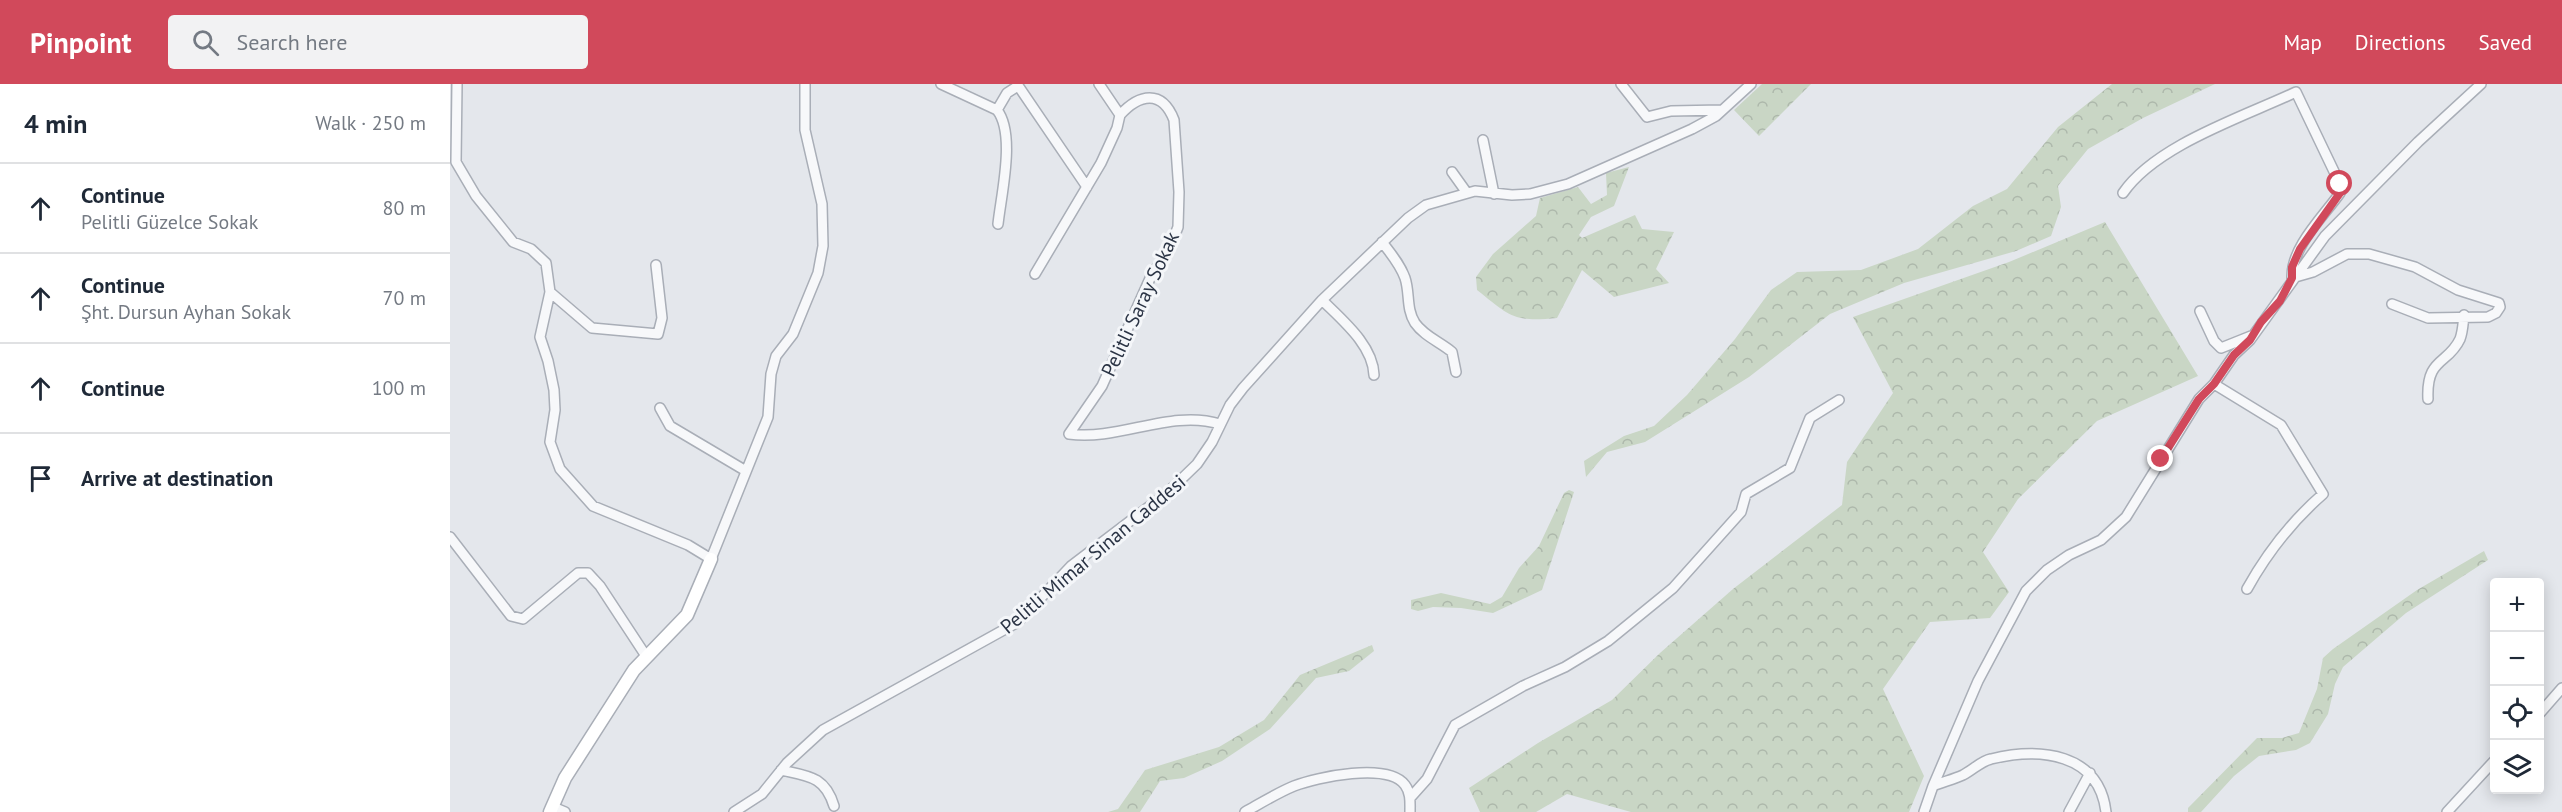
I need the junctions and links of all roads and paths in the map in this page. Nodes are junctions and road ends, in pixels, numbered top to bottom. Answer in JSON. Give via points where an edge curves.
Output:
{"nodes":[{"id":1,"x":457,"y":84,"type":"edge"},
{"id":2,"x":805,"y":84,"type":"edge"},
{"id":3,"x":941,"y":84,"type":"edge"},
{"id":4,"x":1099,"y":84,"type":"edge"},
{"id":5,"x":1621,"y":84,"type":"edge"},
{"id":6,"x":1751,"y":84,"type":"edge"},
{"id":7,"x":2304,"y":84,"type":"edge"},
{"id":8,"x":2481,"y":84,"type":"edge"},
{"id":9,"x":1017,"y":85,"type":"edge"},
{"id":10,"x":2296,"y":92,"type":"junction"},
{"id":11,"x":997,"y":110,"type":"junction"},
{"id":12,"x":1722,"y":110,"type":"junction"},
{"id":13,"x":1120,"y":115,"type":"junction"},
{"id":14,"x":1483,"y":140,"type":"dead end"},
{"id":15,"x":1452,"y":172,"type":"dead end"},
{"id":16,"x":1087,"y":187,"type":"junction"},
{"id":17,"x":1467,"y":193,"type":"junction"},
{"id":18,"x":2123,"y":193,"type":"dead end"},
{"id":19,"x":1494,"y":194,"type":"junction"},
{"id":20,"x":998,"y":225,"type":"dead end"},
{"id":21,"x":1382,"y":242,"type":"junction"},
{"id":22,"x":656,"y":265,"type":"dead end"},
{"id":23,"x":1035,"y":274,"type":"dead end"},
{"id":24,"x":2292,"y":278,"type":"junction"},
{"id":25,"x":550,"y":292,"type":"junction"},
{"id":26,"x":1322,"y":300,"type":"junction"},
{"id":27,"x":2392,"y":304,"type":"dead end"},
{"id":28,"x":2199,"y":311,"type":"dead end"},
{"id":29,"x":2464,"y":315,"type":"junction"},
{"id":30,"x":2253,"y":335,"type":"junction"},
{"id":31,"x":1456,"y":372,"type":"dead end"},
{"id":32,"x":1374,"y":375,"type":"dead end"},
{"id":33,"x":2214,"y":384,"type":"junction"},
{"id":34,"x":2428,"y":399,"type":"dead end"},
{"id":35,"x":1839,"y":400,"type":"dead end"},
{"id":36,"x":660,"y":408,"type":"dead end"},
{"id":37,"x":1220,"y":424,"type":"junction"},
{"id":38,"x":746,"y":471,"type":"junction"},
{"id":39,"x":450,"y":537,"type":"edge"},
{"id":40,"x":711,"y":559,"type":"junction"},
{"id":41,"x":2247,"y":589,"type":"dead end"},
{"id":42,"x":646,"y":656,"type":"junction"},
{"id":43,"x":2562,"y":688,"type":"edge"},
{"id":44,"x":2544,"y":708,"type":"edge"},
{"id":45,"x":2490,"y":765,"type":"edge"},
{"id":46,"x":781,"y":770,"type":"junction"},
{"id":47,"x":2090,"y":773,"type":"junction"},
{"id":48,"x":1933,"y":786,"type":"junction"},
{"id":49,"x":1410,"y":798,"type":"junction"},
{"id":50,"x":834,"y":806,"type":"dead end"},
{"id":51,"x":556,"y":810,"type":"edge"},
{"id":52,"x":734,"y":812,"type":"edge"},
{"id":53,"x":1245,"y":812,"type":"edge"},
{"id":54,"x":1410,"y":812,"type":"edge"},
{"id":55,"x":1924,"y":812,"type":"edge"},
{"id":56,"x":2069,"y":812,"type":"edge"},
{"id":57,"x":2106,"y":812,"type":"edge"},
{"id":58,"x":2447,"y":812,"type":"edge"}],
"edges":[{"from":1,"to":25,"type":"street","via":[[456,162],[476,196],[513,242],[531,249],[546,263]]},
{"from":2,"to":38,"type":"street","via":[[805,130],[822,204],[823,246],[818,273],[793,334],[776,356],[768,417]]},
{"from":3,"to":11,"type":"street"},
{"from":4,"to":13,"type":"street"},
{"from":5,"to":12,"type":"street","via":[[1647,117],[1671,111]]},
{"from":6,"to":12,"type":"street","name":"Pelitli Mimar Sinan Caddesi"},
{"from":7,"to":10,"type":"street"},
{"from":8,"to":24,"type":"street","via":[[2325,236]]},
{"from":9,"to":11,"type":"street"},
{"from":9,"to":16,"type":"street"},
{"from":10,"to":18,"type":"street","via":[[2156,158],[2134,176]]},
{"from":10,"to":24,"type":"street","via":[[2340,184],[2340,193],[2300,249]]},
{"from":11,"to":20,"type":"street","via":[[1005,125],[1006,154]]},
{"from":12,"to":19,"type":"street","name":"Pelitli Mimar Sinan Caddesi","via":[[1673,139],[1568,184],[1530,194]]},
{"from":13,"to":16,"type":"street","via":[[1118,128]]},
{"from":13,"to":37,"type":"street","name":"Pelitli Saray Sokak","via":[[1141,98],[1155,98],[1171,110],[1179,182],[1178,227],[1168,252],[1152,274],[1102,386],[1069,434],[1089,435],[1200,418]]},
{"from":14,"to":19,"type":"street"},
{"from":15,"to":17,"type":"street"},
{"from":16,"to":23,"type":"street"},
{"from":17,"to":19,"type":"street","name":"Pelitli Mimar Sinan Caddesi"},
{"from":17,"to":21,"type":"street","name":"Pelitli Mimar Sinan Caddesi","via":[[1426,205]]},
{"from":21,"to":26,"type":"street","name":"Pelitli Mimar Sinan Caddesi"},
{"from":21,"to":31,"type":"street","via":[[1406,280],[1407,303],[1414,322],[1452,352]]},
{"from":22,"to":25,"type":"street","via":[[662,318],[658,334],[592,328]]},
{"from":24,"to":29,"type":"street","via":[[2347,254],[2369,254],[2415,267],[2458,290],[2499,303],[2496,314]]},
{"from":24,"to":30,"type":"street","via":[[2280,301]]},
{"from":25,"to":40,"type":"street","via":[[540,337],[554,390],[550,442],[560,469],[593,506],[688,545]]},
{"from":26,"to":32,"type":"street","via":[[1358,338],[1374,363]]},
{"from":26,"to":37,"type":"street","name":"Pelitli Mimar Sinan Caddesi","via":[[1243,388]]},
{"from":27,"to":29,"type":"street","via":[[2428,318]]},
{"from":28,"to":30,"type":"street","via":[[2221,348]]},
{"from":29,"to":34,"type":"street","via":[[2460,340],[2430,375]]},
{"from":30,"to":33,"type":"street"},
{"from":33,"to":41,"type":"street","via":[[2282,425],[2323,494],[2299,515]]},
{"from":33,"to":48,"type":"street","via":[[2199,399],[2126,517],[2101,540],[2062,560],[2026,591],[1978,681]]},
{"from":35,"to":49,"type":"street","via":[[1810,418],[1790,468],[1746,494],[1741,512],[1673,588],[1608,641],[1455,725],[1427,778]]},
{"from":36,"to":38,"type":"street","via":[[670,426]]},
{"from":37,"to":46,"type":"street","name":"Pelitli Mimar Sinan Caddesi","via":[[1191,470],[1071,566],[1018,622],[846,716],[803,746]]},
{"from":38,"to":40,"type":"street"},
{"from":39,"to":42,"type":"street","via":[[511,616],[523,619],[578,573],[588,573]]},
{"from":40,"to":42,"type":"street","via":[[687,615]]},
{"from":42,"to":51,"type":"street","via":[[565,778]]},
{"from":43,"to":44,"type":"street"},
{"from":45,"to":58,"type":"street"},
{"from":46,"to":50,"type":"street","via":[[821,782]]},
{"from":46,"to":52,"type":"street","name":"Pelitli Mimar Sinan Caddesi","via":[[762,794]]},
{"from":47,"to":48,"type":"street","via":[[2072,762],[2040,752],[1989,759],[1963,775]]},
{"from":47,"to":56,"type":"street"},
{"from":47,"to":57,"type":"street","via":[[2104,793]]},
{"from":48,"to":55,"type":"street"},
{"from":49,"to":53,"type":"street","via":[[1405,785],[1392,775],[1346,775],[1295,786]]},
{"from":49,"to":54,"type":"street"}]}
